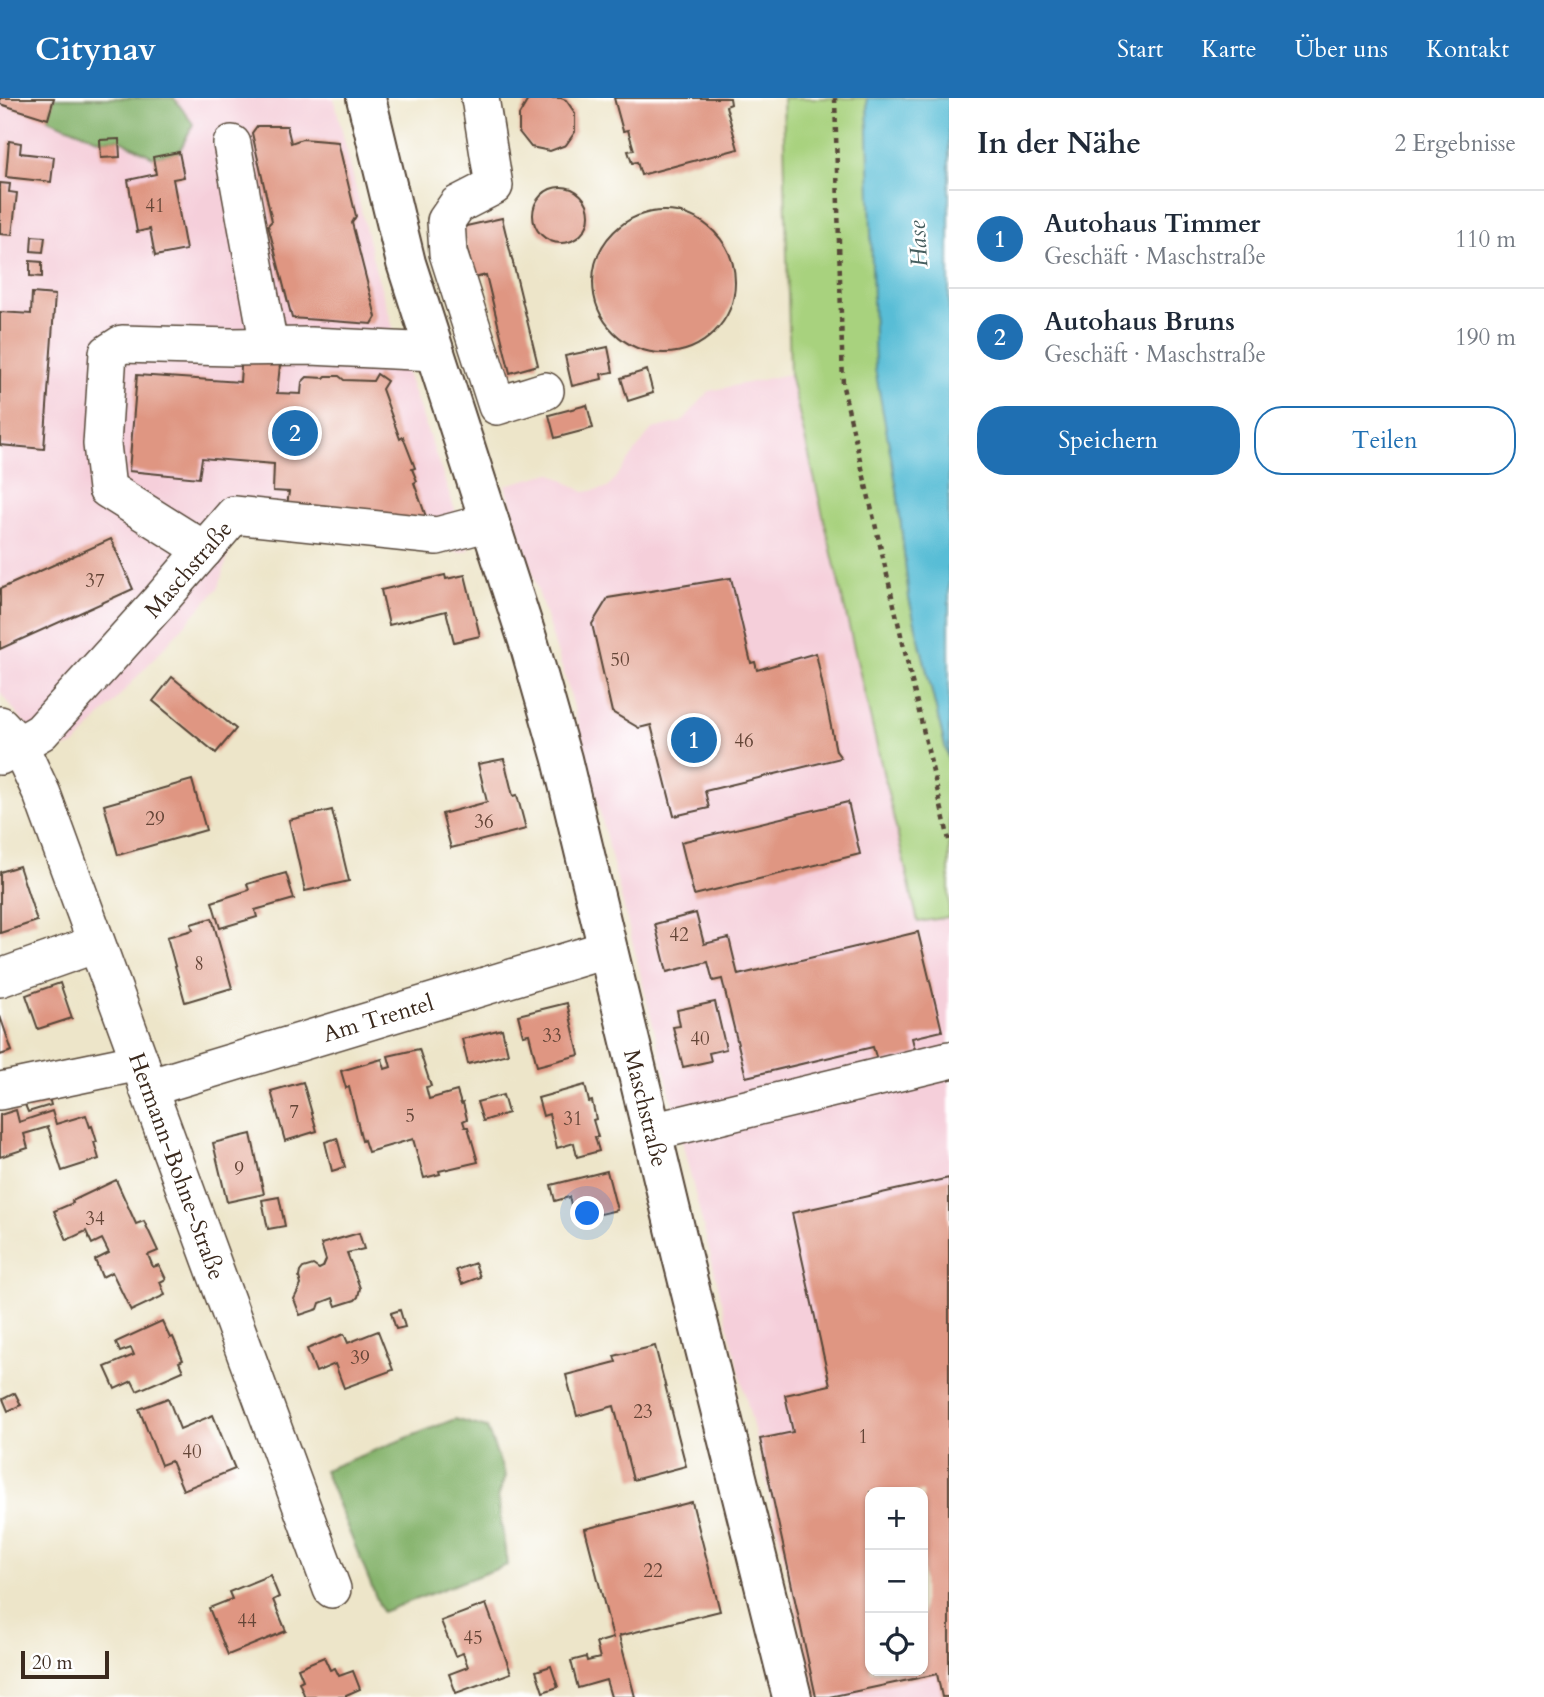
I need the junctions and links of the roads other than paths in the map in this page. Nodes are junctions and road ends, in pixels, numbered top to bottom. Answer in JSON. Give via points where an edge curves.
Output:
{"nodes":[{"id":1,"x":366,"y":98,"type":"edge"},
{"id":2,"x":480,"y":98,"type":"edge"},
{"id":3,"x":232,"y":144,"type":"dead end"},
{"id":4,"x":448,"y":253,"type":"junction"},
{"id":5,"x":406,"y":263,"type":"junction"},
{"id":6,"x":269,"y":346,"type":"junction"},
{"id":7,"x":434,"y":352,"type":"junction"},
{"id":8,"x":545,"y":391,"type":"dead end"},
{"id":9,"x":490,"y":522,"type":"junction"},
{"id":10,"x":204,"y":551,"type":"junction"},
{"id":11,"x":6,"y":742,"type":"edge"},
{"id":12,"x":96,"y":944,"type":"junction"},
{"id":13,"x":608,"y":948,"type":"junction"},
{"id":14,"x":0,"y":978,"type":"edge"},
{"id":15,"x":949,"y":1059,"type":"edge"},
{"id":16,"x":144,"y":1075,"type":"junction"},
{"id":17,"x":0,"y":1091,"type":"edge"},
{"id":18,"x":652,"y":1132,"type":"junction"},
{"id":19,"x":332,"y":1589,"type":"dead end"},
{"id":20,"x":792,"y":1697,"type":"edge"}],
"edges":[{"from":1,"to":5,"type":"main road","name":"Maschstraße"},
{"from":2,"to":4,"type":"street","via":[[494,186],[457,205],[446,221]]},
{"from":3,"to":6,"type":"street"},
{"from":4,"to":5,"type":"street"},
{"from":4,"to":8,"type":"street","via":[[497,406]]},
{"from":5,"to":7,"type":"main road","name":"Maschstraße"},
{"from":6,"to":7,"type":"street"},
{"from":6,"to":10,"type":"street","via":[[122,344],[108,353],[102,444],[107,489]]},
{"from":7,"to":9,"type":"main road","name":"Maschstraße"},
{"from":9,"to":10,"type":"street","name":"Maschstraße","via":[[437,536],[234,515]]},
{"from":9,"to":13,"type":"main road","name":"Maschstraße","via":[[562,759]]},
{"from":10,"to":11,"type":"street","name":"Maschstraße","via":[[41,732]]},
{"from":11,"to":12,"type":"street","name":"Hermann-Bohne-Straße","via":[[42,794]]},
{"from":12,"to":14,"type":"street"},
{"from":12,"to":16,"type":"street","name":"Hermann-Bohne-Straße"},
{"from":13,"to":16,"type":"street","name":"Am Trentel"},
{"from":13,"to":18,"type":"main road","name":"Maschstraße"},
{"from":15,"to":18,"type":"street"},
{"from":16,"to":17,"type":"street","name":"Am Trentel"},
{"from":16,"to":19,"type":"street","name":"Hermann-Bohne-Straße"},
{"from":18,"to":20,"type":"main road","name":"Maschstraße"}]}
